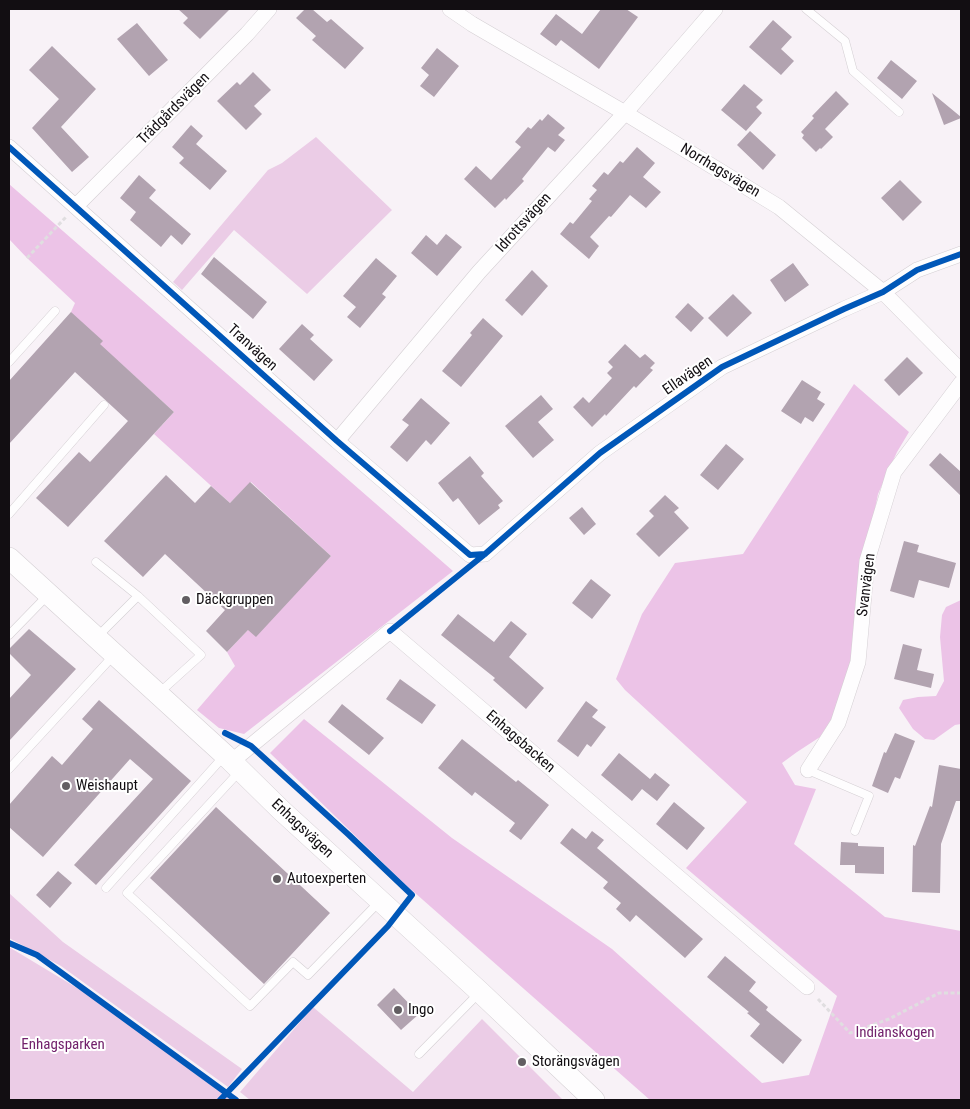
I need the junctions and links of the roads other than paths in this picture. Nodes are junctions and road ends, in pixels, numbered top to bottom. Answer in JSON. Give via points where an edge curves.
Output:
{"nodes":[{"id":1,"x":269,"y":9,"type":"edge"},
{"id":2,"x":450,"y":9,"type":"edge"},
{"id":3,"x":716,"y":9,"type":"edge"},
{"id":4,"x":806,"y":9,"type":"edge"},
{"id":5,"x":899,"y":112,"type":"dead end"},
{"id":6,"x":625,"y":113,"type":"junction"},
{"id":7,"x":9,"y":146,"type":"edge"},
{"id":8,"x":76,"y":206,"type":"junction"},
{"id":9,"x":961,"y":254,"type":"edge"},
{"id":10,"x":883,"y":292,"type":"junction"},
{"id":11,"x":55,"y":311,"type":"dead end"},
{"id":12,"x":9,"y":362,"type":"edge"},
{"id":13,"x":961,"y":371,"type":"edge"},
{"id":14,"x":961,"y":383,"type":"edge"},
{"id":15,"x":104,"y":405,"type":"dead end"},
{"id":16,"x":337,"y":441,"type":"junction"},
{"id":17,"x":9,"y":514,"type":"edge"},
{"id":18,"x":485,"y":554,"type":"joint"},
{"id":19,"x":9,"y":558,"type":"edge"},
{"id":20,"x":96,"y":562,"type":"dead end"},
{"id":21,"x":48,"y":594,"type":"junction"},
{"id":22,"x":138,"y":596,"type":"junction"},
{"id":23,"x":9,"y":635,"type":"edge"},
{"id":24,"x":96,"y":638,"type":"junction"},
{"id":25,"x":114,"y":655,"type":"junction"},
{"id":26,"x":157,"y":695,"type":"junction"},
{"id":27,"x":232,"y":762,"type":"junction"},
{"id":28,"x":9,"y":769,"type":"edge"},
{"id":29,"x":808,"y":770,"type":"joint"},
{"id":30,"x":855,"y":831,"type":"dead end"},
{"id":31,"x":106,"y":888,"type":"dead end"},
{"id":32,"x":380,"y":900,"type":"junction"},
{"id":33,"x":807,"y":987,"type":"road end"},
{"id":34,"x":480,"y":992,"type":"junction"},
{"id":35,"x":419,"y":1054,"type":"dead end"},
{"id":36,"x":594,"y":1100,"type":"edge"}],
"edges":[{"from":1,"to":8,"type":"street","name":"Trädgårdsvägen"},
{"from":2,"to":6,"type":"street","name":"Norrhagsvägen"},
{"from":3,"to":6,"type":"street","name":"Idrottsvägen"},
{"from":4,"to":5,"type":"lane","via":[[845,41],[853,71]]},
{"from":6,"to":10,"type":"street","name":"Norrhagsvägen","via":[[779,207]]},
{"from":6,"to":16,"type":"street","name":"Idrottsvägen","via":[[479,272]]},
{"from":7,"to":8,"type":"street","name":"Tranvägen"},
{"from":8,"to":16,"type":"street","name":"Tranvägen"},
{"from":9,"to":10,"type":"street","name":"Ellavägen","via":[[917,270]]},
{"from":10,"to":13,"type":"street","name":"Norrhagsvägen"},
{"from":10,"to":18,"type":"street","name":"Ellavägen","via":[[722,367],[600,453]]},
{"from":11,"to":12,"type":"lane"},
{"from":14,"to":29,"type":"street","name":"Svanvägen","via":[[894,472],[868,561],[858,662],[838,723]]},
{"from":15,"to":17,"type":"lane"},
{"from":16,"to":18,"type":"street","name":"Tranvägen","via":[[470,555]]},
{"from":19,"to":21,"type":"street","name":"Enhagsvägen"},
{"from":20,"to":22,"type":"lane"},
{"from":21,"to":23,"type":"lane"},
{"from":21,"to":24,"type":"street","name":"Enhagsvägen"},
{"from":22,"to":24,"type":"lane"},
{"from":22,"to":26,"type":"lane","via":[[201,655]]},
{"from":24,"to":25,"type":"street","name":"Enhagsvägen"},
{"from":25,"to":26,"type":"street","name":"Enhagsvägen"},
{"from":25,"to":28,"type":"lane"},
{"from":26,"to":27,"type":"street","name":"Enhagsvägen"},
{"from":27,"to":31,"type":"lane"},
{"from":27,"to":32,"type":"street","name":"Enhagsvägen"},
{"from":27,"to":32,"type":"lane","via":[[127,893],[134,900],[250,1006],[294,962],[308,974]]},
{"from":27,"to":33,"type":"street","name":"Enhagsbacken","via":[[390,631]]},
{"from":29,"to":30,"type":"lane","via":[[869,796]]},
{"from":32,"to":34,"type":"street","name":"Enhagsvägen"},
{"from":34,"to":35,"type":"lane"},
{"from":34,"to":36,"type":"street","name":"Enhagsvägen"}]}
